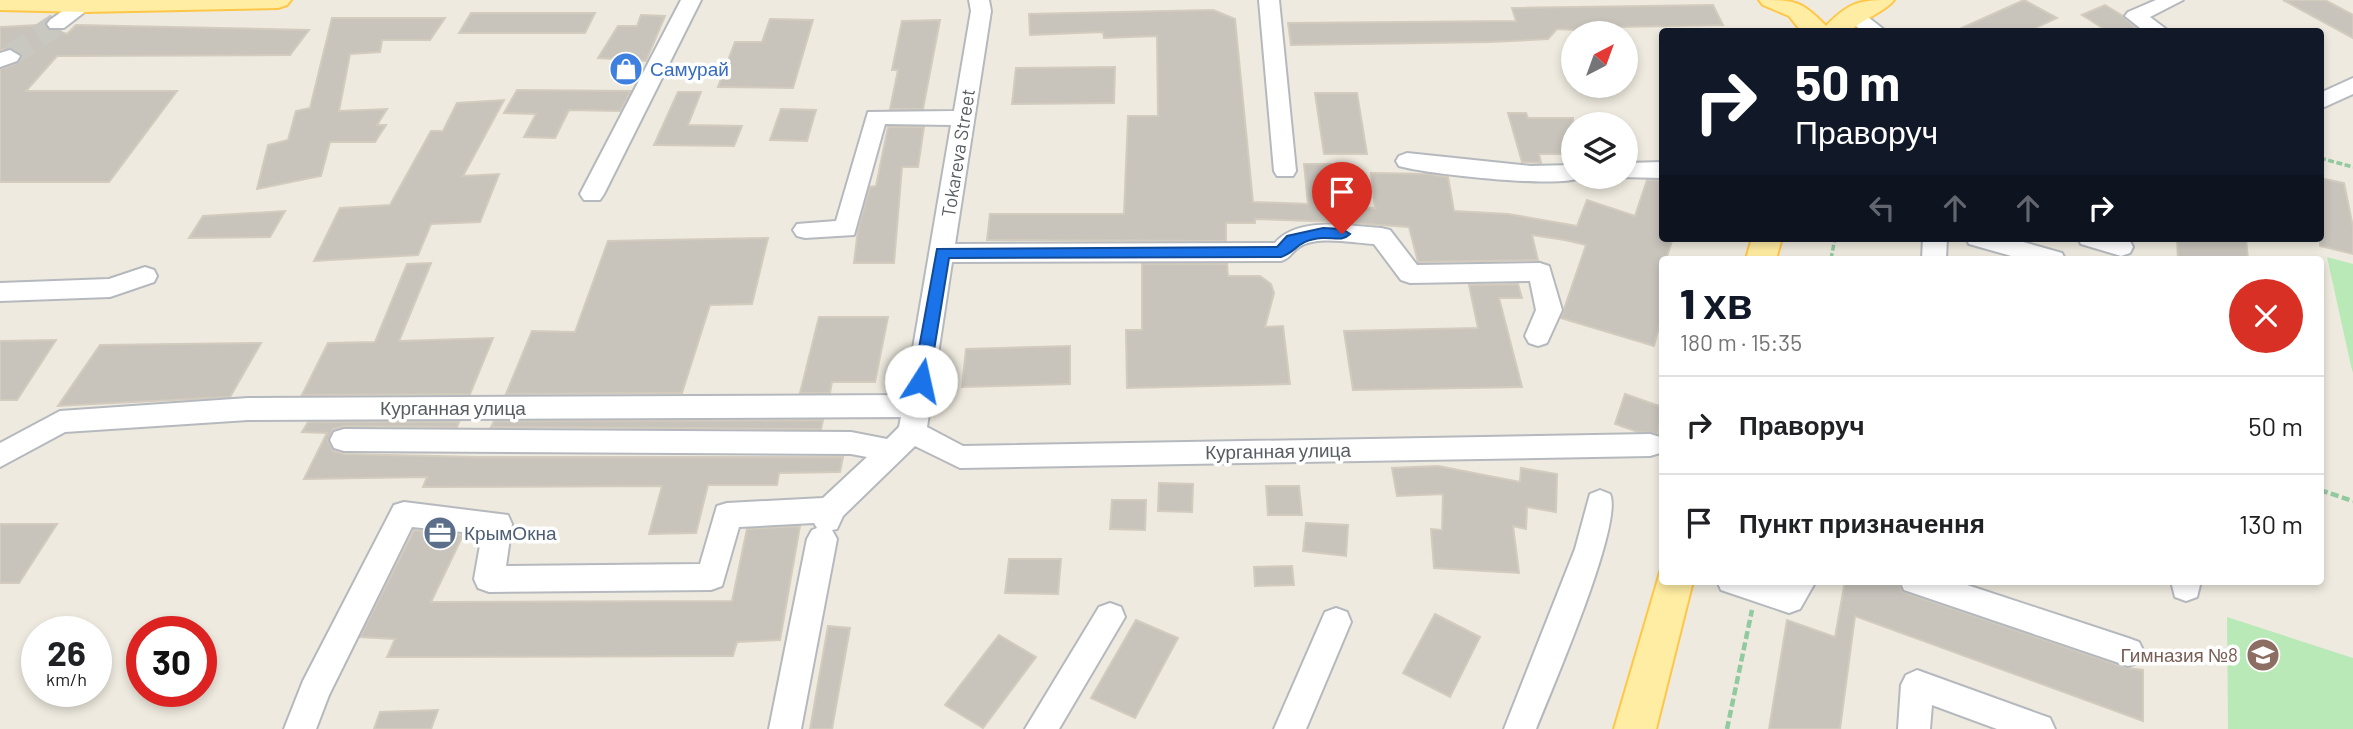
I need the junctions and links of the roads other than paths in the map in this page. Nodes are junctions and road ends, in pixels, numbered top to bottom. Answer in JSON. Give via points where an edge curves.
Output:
{"nodes":[{"id":1,"x":278,"y":0,"type":"edge"},
{"id":2,"x":691,"y":0,"type":"edge"},
{"id":3,"x":979,"y":0,"type":"edge"},
{"id":4,"x":1269,"y":0,"type":"edge"},
{"id":5,"x":1772,"y":0,"type":"edge"},
{"id":6,"x":1881,"y":0,"type":"edge"},
{"id":7,"x":2174,"y":0,"type":"edge"},
{"id":8,"x":0,"y":2,"type":"edge"},
{"id":9,"x":85,"y":4,"type":"junction"},
{"id":10,"x":1830,"y":10,"type":"edge"},
{"id":11,"x":57,"y":24,"type":"tunnel mouth"},
{"id":12,"x":1813,"y":28,"type":"edge"},
{"id":13,"x":1868,"y":28,"type":"edge"},
{"id":14,"x":2154,"y":28,"type":"edge"},
{"id":15,"x":2353,"y":85,"type":"edge"},
{"id":16,"x":2324,"y":100,"type":"edge"},
{"id":17,"x":963,"y":118,"type":"junction"},
{"id":18,"x":1408,"y":161,"type":"dead end"},
{"id":19,"x":1659,"y":170,"type":"edge"},
{"id":20,"x":1285,"y":171,"type":"dead end"},
{"id":21,"x":1638,"y":171,"type":"edge"},
{"id":22,"x":1561,"y":173,"type":"edge"},
{"id":23,"x":592,"y":194,"type":"dead end"},
{"id":24,"x":805,"y":230,"type":"dead end"},
{"id":25,"x":1966,"y":242,"type":"edge"},
{"id":26,"x":1992,"y":242,"type":"edge"},
{"id":27,"x":2102,"y":242,"type":"edge"},
{"id":28,"x":2121,"y":248,"type":"edge"},
{"id":29,"x":942,"y":253,"type":"junction"},
{"id":30,"x":1982,"y":256,"type":"edge"},
{"id":31,"x":2042,"y":256,"type":"edge"},
{"id":32,"x":145,"y":276,"type":"dead end"},
{"id":33,"x":0,"y":292,"type":"edge"},
{"id":34,"x":1538,"y":336,"type":"dead end"},
{"id":35,"x":907,"y":430,"type":"junction"},
{"id":36,"x":344,"y":440,"type":"dead end"},
{"id":37,"x":1650,"y":445,"type":"dead end"},
{"id":38,"x":0,"y":456,"type":"edge"},
{"id":39,"x":1600,"y":502,"type":"dead end"},
{"id":40,"x":826,"y":523,"type":"junction"},
{"id":41,"x":1673,"y":585,"type":"edge"},
{"id":42,"x":1744,"y":585,"type":"edge"},
{"id":43,"x":1798,"y":585,"type":"edge"},
{"id":44,"x":1927,"y":585,"type":"edge"},
{"id":45,"x":1110,"y":617,"type":"dead end"},
{"id":46,"x":1336,"y":622,"type":"dead end"},
{"id":47,"x":2128,"y":652,"type":"dead end"},
{"id":48,"x":300,"y":729,"type":"edge"},
{"id":49,"x":785,"y":729,"type":"edge"},
{"id":50,"x":1041,"y":729,"type":"edge"},
{"id":51,"x":1290,"y":729,"type":"edge"},
{"id":52,"x":1520,"y":729,"type":"edge"},
{"id":53,"x":1635,"y":729,"type":"edge"},
{"id":54,"x":1914,"y":729,"type":"edge"},
{"id":55,"x":2039,"y":729,"type":"edge"}],
"edges":[{"from":1,"to":9,"type":"main road"},
{"from":2,"to":23,"type":"street"},
{"from":3,"to":17,"type":"street","name":"Tokareva Street"},
{"from":4,"to":20,"type":"lane"},
{"from":5,"to":12,"type":"main road","via":[[1798,11]]},
{"from":6,"to":10,"type":"main road"},
{"from":7,"to":14,"type":"street","via":[[2135,16]]},
{"from":8,"to":9,"type":"main road"},
{"from":9,"to":11,"type":"street"},
{"from":10,"to":13,"type":"street"},
{"from":15,"to":16,"type":"street"},
{"from":17,"to":24,"type":"street","via":[[876,117],[846,229]]},
{"from":17,"to":29,"type":"street","name":"Tokareva Street"},
{"from":18,"to":22,"type":"street"},
{"from":19,"to":21,"type":"street"},
{"from":25,"to":30,"type":"street"},
{"from":26,"to":31,"type":"street"},
{"from":27,"to":28,"type":"street"},
{"from":29,"to":34,"type":"street","via":[[1281,252],[1292,239],[1323,233],[1381,236],[1410,274],[1539,272],[1549,310]]},
{"from":29,"to":35,"type":"street","name":"Tokareva Street"},
{"from":32,"to":33,"type":"lane","via":[[110,288]]},
{"from":35,"to":36,"type":"street","name":"Курганная улица","via":[[851,443]]},
{"from":35,"to":37,"type":"street","name":"Курганная улица","via":[[960,457]]},
{"from":35,"to":38,"type":"street","name":"Курганная улица","via":[[248,409],[60,422]]},
{"from":35,"to":40,"type":"street"},
{"from":39,"to":52,"type":"street","via":[[1590,549]]},
{"from":40,"to":48,"type":"street","via":[[727,515],[711,577],[489,579],[498,524],[404,514],[314,691]]},
{"from":40,"to":49,"type":"street"},
{"from":41,"to":53,"type":"main road"},
{"from":42,"to":43,"type":"street","via":[[1789,600]]},
{"from":44,"to":47,"type":"street"},
{"from":45,"to":50,"type":"street"},
{"from":46,"to":51,"type":"street"},
{"from":54,"to":55,"type":"street","via":[[1917,685]]}]}
